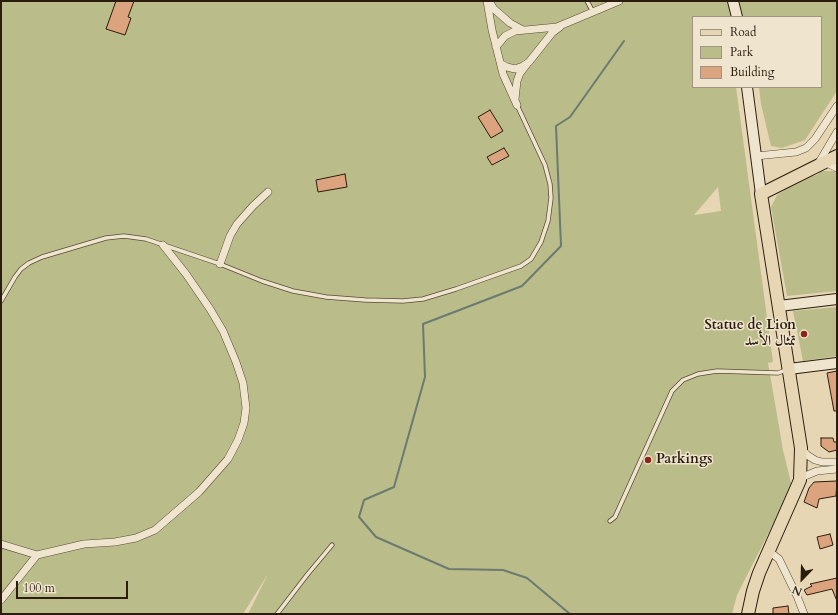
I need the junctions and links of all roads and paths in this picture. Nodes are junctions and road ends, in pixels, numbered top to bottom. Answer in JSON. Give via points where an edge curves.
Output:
{"nodes":[{"id":1,"x":488,"y":1,"type":"edge"},
{"id":2,"x":587,"y":1,"type":"edge"},
{"id":3,"x":619,"y":1,"type":"edge"},
{"id":4,"x":733,"y":1,"type":"edge"},
{"id":5,"x":593,"y":12,"type":"junction"},
{"id":6,"x":737,"y":16,"type":"edge"},
{"id":7,"x":564,"y":24,"type":"junction"},
{"id":8,"x":524,"y":30,"type":"junction"},
{"id":9,"x":496,"y":47,"type":"junction"},
{"id":10,"x":529,"y":62,"type":"junction"},
{"id":11,"x":501,"y":64,"type":"junction"},
{"id":12,"x":747,"y":88,"type":"edge"},
{"id":13,"x":517,"y":105,"type":"junction"},
{"id":14,"x":837,"y":106,"type":"edge"},
{"id":15,"x":837,"y":132,"type":"edge"},
{"id":16,"x":756,"y":156,"type":"junction"},
{"id":17,"x":837,"y":156,"type":"edge"},
{"id":18,"x":821,"y":164,"type":"junction"},
{"id":19,"x":837,"y":168,"type":"edge"},
{"id":20,"x":268,"y":192,"type":"dead end"},
{"id":21,"x":761,"y":194,"type":"junction"},
{"id":22,"x":163,"y":245,"type":"junction"},
{"id":23,"x":220,"y":264,"type":"junction"},
{"id":24,"x":837,"y":299,"type":"edge"},
{"id":25,"x":1,"y":301,"type":"edge"},
{"id":26,"x":779,"y":306,"type":"junction"},
{"id":27,"x":837,"y":363,"type":"edge"},
{"id":28,"x":789,"y":369,"type":"junction"},
{"id":29,"x":801,"y":448,"type":"junction"},
{"id":30,"x":837,"y":462,"type":"edge"},
{"id":31,"x":837,"y":469,"type":"edge"},
{"id":32,"x":800,"y":480,"type":"junction"},
{"id":33,"x":610,"y":521,"type":"dead end"},
{"id":34,"x":1,"y":544,"type":"edge"},
{"id":35,"x":332,"y":545,"type":"dead end"},
{"id":36,"x":770,"y":552,"type":"junction"},
{"id":37,"x":37,"y":555,"type":"junction"},
{"id":38,"x":1,"y":600,"type":"edge"},
{"id":39,"x":277,"y":614,"type":"edge"},
{"id":40,"x":748,"y":614,"type":"edge"},
{"id":41,"x":804,"y":614,"type":"edge"}],
"edges":[{"from":1,"to":8,"type":"street","via":[[510,23]]},
{"from":1,"to":9,"type":"street"},
{"from":2,"to":5,"type":"lane"},
{"from":3,"to":5,"type":"street"},
{"from":4,"to":6,"type":"main road"},
{"from":5,"to":7,"type":"street"},
{"from":7,"to":8,"type":"street"},
{"from":7,"to":10,"type":"street","via":[[552,33]]},
{"from":8,"to":9,"type":"street","via":[[505,36]]},
{"from":9,"to":11,"type":"street"},
{"from":10,"to":11,"type":"street","via":[[515,69]]},
{"from":10,"to":13,"type":"street","via":[[517,81]]},
{"from":11,"to":13,"type":"street","via":[[507,85]]},
{"from":12,"to":16,"type":"main road"},
{"from":13,"to":23,"type":"lane","via":[[546,165],[551,198],[541,242],[531,259],[521,266],[423,299],[403,301],[326,297],[293,291]]},
{"from":14,"to":16,"type":"street","via":[[806,148],[796,152]]},
{"from":15,"to":18,"type":"street"},
{"from":16,"to":21,"type":"main road"},
{"from":17,"to":18,"type":"main road"},
{"from":18,"to":19,"type":"street"},
{"from":18,"to":21,"type":"main road"},
{"from":20,"to":23,"type":"street","via":[[237,224]]},
{"from":21,"to":26,"type":"main road"},
{"from":22,"to":23,"type":"lane"},
{"from":22,"to":25,"type":"lane","via":[[124,236],[106,238],[42,257],[21,270]]},
{"from":22,"to":37,"type":"street","via":[[210,309],[236,362],[243,383],[246,408],[238,440],[228,459],[200,492],[156,530],[136,538],[84,544]]},
{"from":24,"to":26,"type":"main road"},
{"from":26,"to":28,"type":"main road"},
{"from":27,"to":28,"type":"main road"},
{"from":28,"to":29,"type":"main road"},
{"from":28,"to":33,"type":"lane","via":[[778,373],[717,371],[683,380],[672,391],[615,517]]},
{"from":29,"to":30,"type":"street","via":[[815,460]]},
{"from":29,"to":32,"type":"main road"},
{"from":31,"to":32,"type":"street","via":[[817,471]]},
{"from":32,"to":36,"type":"main road"},
{"from":34,"to":37,"type":"street"},
{"from":35,"to":39,"type":"lane"},
{"from":36,"to":40,"type":"main road","via":[[759,573]]},
{"from":36,"to":41,"type":"street","via":[[779,559]]},
{"from":37,"to":38,"type":"street"}]}
